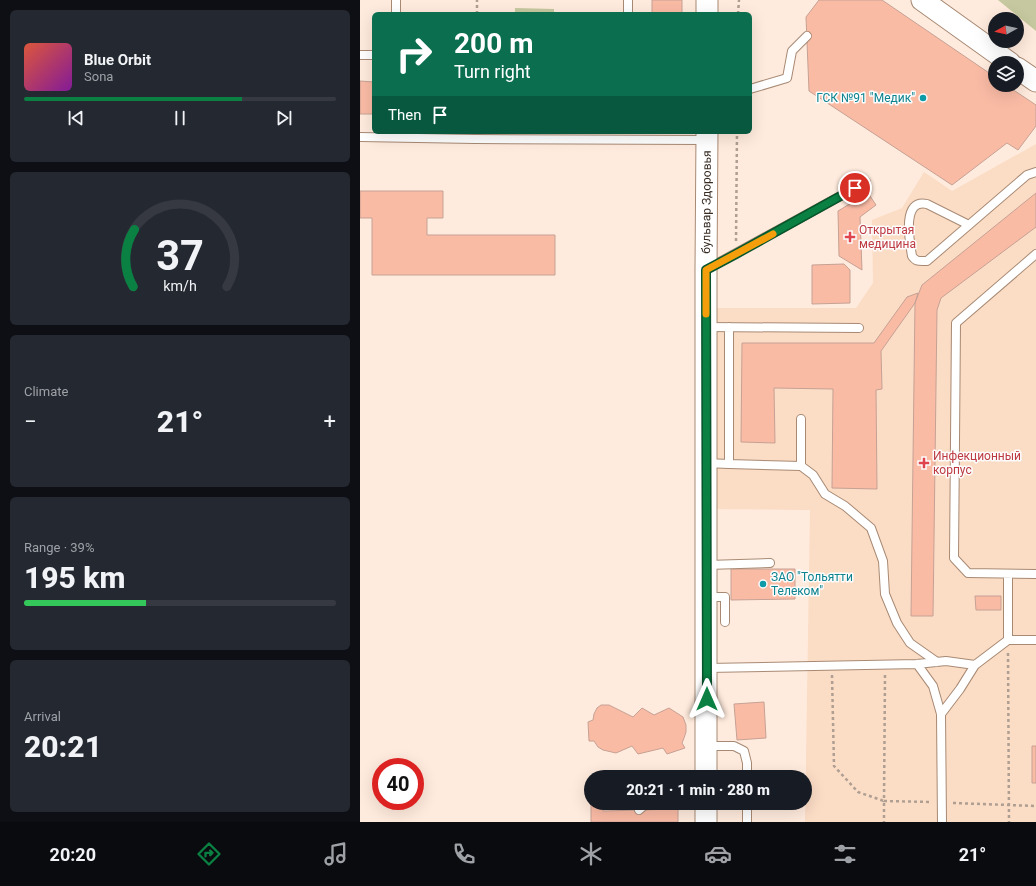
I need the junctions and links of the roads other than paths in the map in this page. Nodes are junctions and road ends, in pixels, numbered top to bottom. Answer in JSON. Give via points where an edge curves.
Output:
{"nodes":[{"id":1,"x":396,"y":0,"type":"edge"},
{"id":2,"x":628,"y":0,"type":"edge"},
{"id":3,"x":707,"y":0,"type":"edge"},
{"id":4,"x":922,"y":0,"type":"edge"},
{"id":5,"x":396,"y":12,"type":"edge"},
{"id":6,"x":628,"y":12,"type":"edge"},
{"id":7,"x":707,"y":12,"type":"edge"},
{"id":8,"x":807,"y":36,"type":"dead end"},
{"id":9,"x":360,"y":55,"type":"edge"},
{"id":10,"x":372,"y":55,"type":"edge"},
{"id":11,"x":1000,"y":56,"type":"edge"},
{"id":12,"x":1024,"y":73,"type":"edge"},
{"id":13,"x":1036,"y":81,"type":"edge"},
{"id":14,"x":752,"y":88,"type":"edge"},
{"id":15,"x":619,"y":136,"type":"edge"},
{"id":16,"x":707,"y":136,"type":"edge"},
{"id":17,"x":360,"y":137,"type":"edge"},
{"id":18,"x":1036,"y":172,"type":"edge"},
{"id":19,"x":866,"y":182,"type":"dead end"},
{"id":20,"x":969,"y":225,"type":"junction"},
{"id":21,"x":1036,"y":254,"type":"edge"},
{"id":22,"x":706,"y":270,"type":"junction"},
{"id":23,"x":706,"y":327,"type":"junction"},
{"id":24,"x":730,"y":327,"type":"junction"},
{"id":25,"x":860,"y":328,"type":"dead end"},
{"id":26,"x":801,"y":419,"type":"dead end"},
{"id":27,"x":706,"y":463,"type":"junction"},
{"id":28,"x":730,"y":464,"type":"junction"},
{"id":29,"x":801,"y":466,"type":"junction"},
{"id":30,"x":770,"y":563,"type":"dead end"},
{"id":31,"x":707,"y":564,"type":"junction"},
{"id":32,"x":1008,"y":574,"type":"junction"},
{"id":33,"x":1036,"y":574,"type":"edge"},
{"id":34,"x":707,"y":597,"type":"junction"},
{"id":35,"x":725,"y":622,"type":"dead end"},
{"id":36,"x":1008,"y":640,"type":"junction"},
{"id":37,"x":1036,"y":640,"type":"edge"},
{"id":38,"x":937,"y":662,"type":"junction"},
{"id":39,"x":917,"y":664,"type":"junction"},
{"id":40,"x":975,"y":665,"type":"junction"},
{"id":41,"x":707,"y":668,"type":"junction"},
{"id":42,"x":941,"y":714,"type":"junction"},
{"id":43,"x":706,"y":746,"type":"junction"},
{"id":44,"x":706,"y":770,"type":"edge"},
{"id":45,"x":747,"y":770,"type":"edge"},
{"id":46,"x":706,"y":810,"type":"edge"},
{"id":47,"x":747,"y":810,"type":"edge"},
{"id":48,"x":706,"y":822,"type":"edge"},
{"id":49,"x":747,"y":822,"type":"edge"},
{"id":50,"x":942,"y":822,"type":"edge"}],
"edges":[{"from":1,"to":5,"type":"lane"},
{"from":2,"to":6,"type":"lane"},
{"from":3,"to":7,"type":"street"},
{"from":4,"to":11,"type":"street"},
{"from":8,"to":14,"type":"lane","via":[[792,51],[787,78]]},
{"from":9,"to":10,"type":"lane"},
{"from":12,"to":13,"type":"street"},
{"from":15,"to":16,"type":"lane"},
{"from":15,"to":17,"type":"lane"},
{"from":16,"to":22,"type":"street","name":"бульвар Здоровья"},
{"from":18,"to":20,"type":"lane","via":[[1027,175]]},
{"from":19,"to":22,"type":"lane"},
{"from":20,"to":20,"type":"lane","via":[[927,204],[917,206],[909,217],[912,256],[915,260],[927,261]]},
{"from":21,"to":32,"type":"lane","via":[[956,323],[954,558],[968,573]]},
{"from":22,"to":23,"type":"street","name":"бульвар Здоровья"},
{"from":23,"to":24,"type":"lane"},
{"from":23,"to":27,"type":"street","name":"бульвар Здоровья"},
{"from":24,"to":25,"type":"lane"},
{"from":24,"to":28,"type":"lane"},
{"from":26,"to":29,"type":"lane"},
{"from":27,"to":28,"type":"lane"},
{"from":27,"to":31,"type":"street","name":"бульвар Здоровья"},
{"from":28,"to":29,"type":"lane"},
{"from":29,"to":38,"type":"lane","via":[[813,476],[825,494],[845,506],[871,528],[884,561],[885,594],[897,623],[910,643]]},
{"from":30,"to":31,"type":"lane"},
{"from":31,"to":34,"type":"street","name":"бульвар Здоровья"},
{"from":32,"to":33,"type":"lane"},
{"from":32,"to":36,"type":"lane"},
{"from":34,"to":35,"type":"lane","via":[[725,596]]},
{"from":34,"to":41,"type":"street","name":"бульвар Здоровья"},
{"from":36,"to":37,"type":"lane"},
{"from":36,"to":40,"type":"lane"},
{"from":38,"to":39,"type":"lane"},
{"from":38,"to":40,"type":"lane"},
{"from":39,"to":41,"type":"lane"},
{"from":39,"to":42,"type":"lane","via":[[933,686]]},
{"from":40,"to":42,"type":"lane"},
{"from":41,"to":43,"type":"street","name":"бульвар Здоровья"},
{"from":42,"to":50,"type":"lane"},
{"from":43,"to":44,"type":"street","name":"бульвар Здоровья"},
{"from":43,"to":45,"type":"lane","via":[[734,746],[744,752]]},
{"from":46,"to":48,"type":"street"},
{"from":47,"to":49,"type":"lane"}]}
